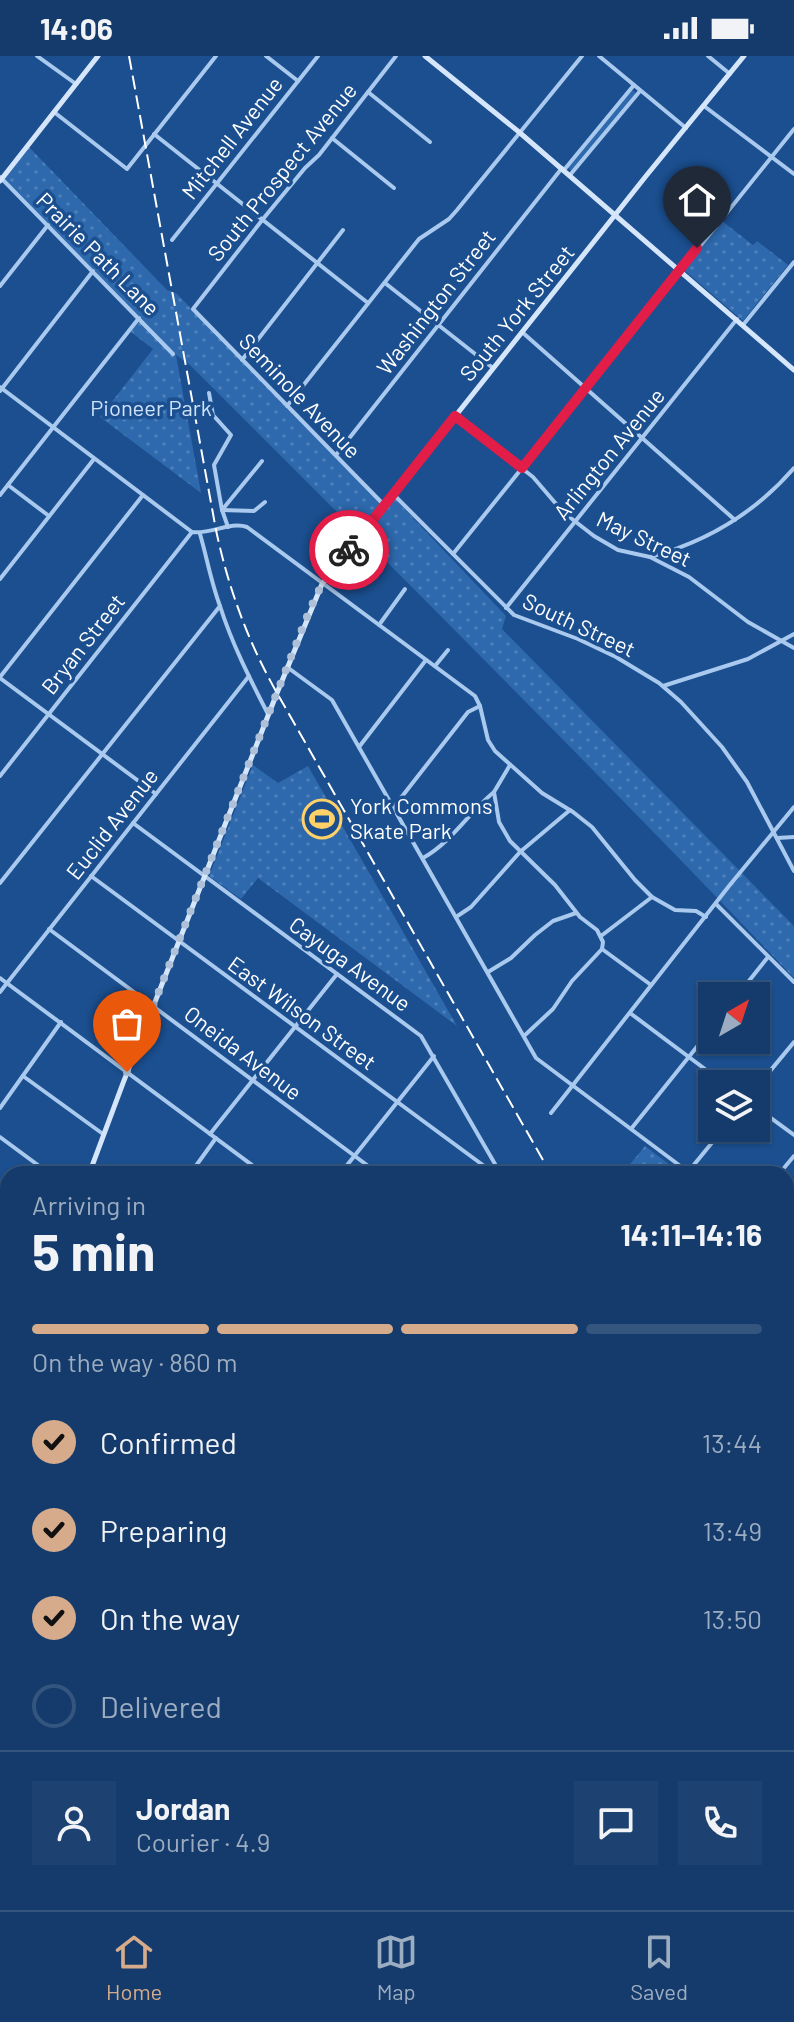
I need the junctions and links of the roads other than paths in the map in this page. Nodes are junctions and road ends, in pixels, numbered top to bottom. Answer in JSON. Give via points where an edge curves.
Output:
{"nodes":[{"id":1,"x":37,"y":56,"type":"edge"},
{"id":2,"x":98,"y":56,"type":"edge"},
{"id":3,"x":216,"y":56,"type":"edge"},
{"id":4,"x":266,"y":56,"type":"edge"},
{"id":5,"x":318,"y":56,"type":"edge"},
{"id":6,"x":396,"y":56,"type":"edge"},
{"id":7,"x":425,"y":56,"type":"edge"},
{"id":8,"x":582,"y":56,"type":"edge"},
{"id":9,"x":599,"y":56,"type":"edge"},
{"id":10,"x":708,"y":56,"type":"edge"},
{"id":11,"x":744,"y":56,"type":"edge"},
{"id":12,"x":730,"y":74,"type":"junction"},
{"id":13,"x":298,"y":81,"type":"junction"},
{"id":14,"x":76,"y":84,"type":"junction"},
{"id":15,"x":634,"y":85,"type":"junction"},
{"id":16,"x":641,"y":90,"type":"junction"},
{"id":17,"x":368,"y":92,"type":"junction"},
{"id":18,"x":704,"y":106,"type":"junction"},
{"id":19,"x":54,"y":112,"type":"junction"},
{"id":20,"x":686,"y":128,"type":"junction"},
{"id":21,"x":794,"y":129,"type":"edge"},
{"id":22,"x":519,"y":132,"type":"junction"},
{"id":23,"x":154,"y":134,"type":"junction"},
{"id":24,"x":332,"y":138,"type":"junction"},
{"id":25,"x":430,"y":142,"type":"dead end"},
{"id":26,"x":771,"y":156,"type":"junction"},
{"id":27,"x":563,"y":169,"type":"junction"},
{"id":28,"x":794,"y":174,"type":"edge"},
{"id":29,"x":570,"y":175,"type":"junction"},
{"id":30,"x":1,"y":179,"type":"edge"},
{"id":31,"x":217,"y":183,"type":"junction"},
{"id":32,"x":394,"y":188,"type":"dead end"},
{"id":33,"x":616,"y":215,"type":"junction"},
{"id":34,"x":263,"y":219,"type":"junction"},
{"id":35,"x":48,"y":225,"type":"junction"},
{"id":36,"x":343,"y":230,"type":"dead end"},
{"id":37,"x":172,"y":240,"type":"dead end"},
{"id":38,"x":794,"y":262,"type":"edge"},
{"id":39,"x":318,"y":263,"type":"junction"},
{"id":40,"x":680,"y":269,"type":"junction"},
{"id":41,"x":93,"y":271,"type":"junction"},
{"id":42,"x":384,"y":283,"type":"junction"},
{"id":43,"x":0,"y":285,"type":"edge"},
{"id":44,"x":368,"y":303,"type":"junction"},
{"id":45,"x":193,"y":309,"type":"joint"},
{"id":46,"x":139,"y":318,"type":"junction"},
{"id":47,"x":737,"y":319,"type":"junction"},
{"id":48,"x":439,"y":325,"type":"junction"},
{"id":49,"x":743,"y":325,"type":"junction"},
{"id":50,"x":522,"y":332,"type":"junction"},
{"id":51,"x":173,"y":354,"type":"dead end"},
{"id":52,"x":242,"y":360,"type":"junction"},
{"id":53,"x":493,"y":368,"type":"junction"},
{"id":54,"x":794,"y":370,"type":"edge"},
{"id":55,"x":585,"y":388,"type":"junction"},
{"id":56,"x":1,"y":389,"type":"edge"},
{"id":57,"x":209,"y":393,"type":"dead end"},
{"id":58,"x":287,"y":406,"type":"junction"},
{"id":59,"x":455,"y":416,"type":"junction"},
{"id":60,"x":53,"y":428,"type":"junction"},
{"id":61,"x":642,"y":438,"type":"junction"},
{"id":62,"x":336,"y":455,"type":"junction"},
{"id":63,"x":94,"y":459,"type":"junction"},
{"id":64,"x":262,"y":461,"type":"dead end"},
{"id":65,"x":522,"y":468,"type":"junction"},
{"id":66,"x":794,"y":468,"type":"edge"},
{"id":67,"x":8,"y":485,"type":"junction"},
{"id":68,"x":393,"y":494,"type":"junction"},
{"id":69,"x":0,"y":495,"type":"edge"},
{"id":70,"x":143,"y":495,"type":"junction"},
{"id":71,"x":265,"y":502,"type":"dead end"},
{"id":72,"x":384,"y":505,"type":"junction"},
{"id":73,"x":222,"y":510,"type":"junction"},
{"id":74,"x":49,"y":516,"type":"junction"},
{"id":75,"x":735,"y":520,"type":"junction"},
{"id":76,"x":575,"y":522,"type":"junction"},
{"id":77,"x":228,"y":527,"type":"junction"},
{"id":78,"x":192,"y":532,"type":"junction"},
{"id":79,"x":200,"y":534,"type":"junction"},
{"id":80,"x":453,"y":554,"type":"junction"},
{"id":81,"x":650,"y":557,"type":"junction"},
{"id":82,"x":2,"y":571,"type":"edge"},
{"id":83,"x":0,"y":579,"type":"edge"},
{"id":84,"x":322,"y":584,"type":"junction"},
{"id":85,"x":405,"y":589,"type":"dead end"},
{"id":86,"x":220,"y":606,"type":"junction"},
{"id":87,"x":506,"y":609,"type":"junction"},
{"id":88,"x":379,"y":625,"type":"junction"},
{"id":89,"x":794,"y":634,"type":"edge"},
{"id":90,"x":782,"y":641,"type":"junction"},
{"id":91,"x":794,"y":648,"type":"edge"},
{"id":92,"x":448,"y":650,"type":"dead end"},
{"id":93,"x":426,"y":660,"type":"junction"},
{"id":94,"x":435,"y":666,"type":"junction"},
{"id":95,"x":287,"y":667,"type":"junction"},
{"id":96,"x":249,"y":676,"type":"junction"},
{"id":97,"x":0,"y":677,"type":"edge"},
{"id":98,"x":663,"y":687,"type":"junction"},
{"id":99,"x":480,"y":706,"type":"junction"},
{"id":100,"x":49,"y":714,"type":"junction"},
{"id":101,"x":269,"y":715,"type":"junction"},
{"id":102,"x":359,"y":748,"type":"junction"},
{"id":103,"x":103,"y":754,"type":"junction"},
{"id":104,"x":510,"y":765,"type":"junction"},
{"id":105,"x":0,"y":776,"type":"edge"},
{"id":106,"x":494,"y":792,"type":"junction"},
{"id":107,"x":156,"y":794,"type":"junction"},
{"id":108,"x":794,"y":807,"type":"edge"},
{"id":109,"x":393,"y":808,"type":"junction"},
{"id":110,"x":570,"y":810,"type":"junction"},
{"id":111,"x":133,"y":823,"type":"junction"},
{"id":112,"x":774,"y":832,"type":"junction"},
{"id":113,"x":794,"y":837,"type":"edge"},
{"id":114,"x":777,"y":838,"type":"junction"},
{"id":115,"x":520,"y":852,"type":"junction"},
{"id":116,"x":423,"y":858,"type":"junction"},
{"id":117,"x":794,"y":871,"type":"edge"},
{"id":118,"x":91,"y":876,"type":"junction"},
{"id":119,"x":204,"y":876,"type":"junction"},
{"id":120,"x":0,"y":883,"type":"edge"},
{"id":121,"x":652,"y":897,"type":"junction"},
{"id":122,"x":716,"y":904,"type":"junction"},
{"id":123,"x":576,"y":913,"type":"junction"},
{"id":124,"x":456,"y":917,"type":"junction"},
{"id":125,"x":706,"y":917,"type":"junction"},
{"id":126,"x":49,"y":929,"type":"junction"},
{"id":127,"x":601,"y":936,"type":"junction"},
{"id":128,"x":178,"y":942,"type":"junction"},
{"id":129,"x":602,"y":949,"type":"junction"},
{"id":130,"x":768,"y":957,"type":"junction"},
{"id":131,"x":488,"y":972,"type":"junction"},
{"id":132,"x":337,"y":974,"type":"junction"},
{"id":133,"x":0,"y":978,"type":"edge"},
{"id":134,"x":748,"y":982,"type":"edge"},
{"id":135,"x":794,"y":982,"type":"edge"},
{"id":136,"x":7,"y":983,"type":"junction"},
{"id":137,"x":651,"y":985,"type":"junction"},
{"id":138,"x":0,"y":992,"type":"edge"},
{"id":139,"x":153,"y":1007,"type":"junction"},
{"id":140,"x":630,"y":1013,"type":"junction"},
{"id":141,"x":61,"y":1022,"type":"junction"},
{"id":142,"x":294,"y":1028,"type":"junction"},
{"id":143,"x":524,"y":1036,"type":"junction"},
{"id":144,"x":794,"y":1042,"type":"edge"},
{"id":145,"x":698,"y":1046,"type":"edge"},
{"id":146,"x":434,"y":1056,"type":"junction"},
{"id":147,"x":689,"y":1057,"type":"junction"},
{"id":148,"x":706,"y":1070,"type":"edge"},
{"id":149,"x":770,"y":1071,"type":"edge"},
{"id":150,"x":127,"y":1072,"type":"junction"},
{"id":151,"x":23,"y":1076,"type":"junction"},
{"id":152,"x":252,"y":1081,"type":"junction"},
{"id":153,"x":573,"y":1086,"type":"junction"},
{"id":154,"x":396,"y":1102,"type":"junction"},
{"id":155,"x":0,"y":1108,"type":"edge"},
{"id":156,"x":551,"y":1113,"type":"dead end"},
{"id":157,"x":770,"y":1117,"type":"edge"},
{"id":158,"x":631,"y":1129,"type":"junction"},
{"id":159,"x":103,"y":1134,"type":"junction"},
{"id":160,"x":210,"y":1134,"type":"junction"},
{"id":161,"x":794,"y":1135,"type":"edge"},
{"id":162,"x":0,"y":1137,"type":"edge"},
{"id":163,"x":216,"y":1138,"type":"junction"},
{"id":164,"x":713,"y":1142,"type":"edge"},
{"id":165,"x":354,"y":1156,"type":"junction"},
{"id":166,"x":39,"y":1166,"type":"edge"},
{"id":167,"x":92,"y":1166,"type":"edge"},
{"id":168,"x":196,"y":1166,"type":"edge"},
{"id":169,"x":253,"y":1166,"type":"edge"},
{"id":170,"x":346,"y":1166,"type":"edge"},
{"id":171,"x":368,"y":1166,"type":"edge"},
{"id":172,"x":485,"y":1166,"type":"edge"},
{"id":173,"x":495,"y":1166,"type":"edge"},
{"id":174,"x":681,"y":1166,"type":"edge"},
{"id":175,"x":695,"y":1166,"type":"edge"}],
"edges":[{"from":1,"to":14,"type":"street"},
{"from":2,"to":14,"type":"main road"},
{"from":3,"to":23,"type":"street"},
{"from":4,"to":13,"type":"street"},
{"from":5,"to":13,"type":"street","name":"Mitchell Avenue"},
{"from":6,"to":17,"type":"street","name":"South Prospect Avenue"},
{"from":7,"to":22,"type":"main road"},
{"from":8,"to":22,"type":"street"},
{"from":9,"to":15,"type":"street"},
{"from":10,"to":12,"type":"street"},
{"from":11,"to":12,"type":"main road","name":"South York Street"},
{"from":12,"to":18,"type":"main road","name":"South York Street"},
{"from":13,"to":31,"type":"street","name":"Mitchell Avenue"},
{"from":14,"to":19,"type":"main road"},
{"from":15,"to":16,"type":"street"},
{"from":15,"to":27,"type":"street","name":"Washington Street"},
{"from":16,"to":20,"type":"street"},
{"from":16,"to":29,"type":"street"},
{"from":17,"to":24,"type":"street","name":"South Prospect Avenue"},
{"from":17,"to":25,"type":"street"},
{"from":18,"to":20,"type":"main road","name":"South York Street"},
{"from":18,"to":26,"type":"street"},
{"from":19,"to":23,"type":"street","via":[[127,169]]},
{"from":19,"to":30,"type":"main road"},
{"from":20,"to":33,"type":"main road","name":"South York Street"},
{"from":21,"to":26,"type":"street"},
{"from":22,"to":27,"type":"main road"},
{"from":22,"to":42,"type":"street","via":[[449,219],[419,239]]},
{"from":23,"to":31,"type":"street"},
{"from":24,"to":32,"type":"street"},
{"from":24,"to":34,"type":"street","name":"South Prospect Avenue"},
{"from":26,"to":28,"type":"street"},
{"from":26,"to":40,"type":"street"},
{"from":27,"to":29,"type":"main road"},
{"from":27,"to":48,"type":"street","name":"Washington Street"},
{"from":29,"to":33,"type":"main road"},
{"from":30,"to":35,"type":"street","name":"Prairie Path Lane"},
{"from":31,"to":34,"type":"street"},
{"from":31,"to":37,"type":"street","name":"Mitchell Avenue"},
{"from":33,"to":40,"type":"main road"},
{"from":33,"to":50,"type":"main road","name":"South York Street"},
{"from":34,"to":39,"type":"street"},
{"from":34,"to":45,"type":"street","name":"South Prospect Avenue"},
{"from":35,"to":41,"type":"street","name":"Prairie Path Lane"},
{"from":35,"to":43,"type":"street"},
{"from":36,"to":39,"type":"street"},
{"from":38,"to":49,"type":"street"},
{"from":39,"to":44,"type":"street"},
{"from":39,"to":52,"type":"street"},
{"from":40,"to":47,"type":"main road"},
{"from":40,"to":55,"type":"street"},
{"from":41,"to":46,"type":"street","name":"Prairie Path Lane"},
{"from":41,"to":56,"type":"street"},
{"from":42,"to":44,"type":"street"},
{"from":42,"to":48,"type":"street"},
{"from":44,"to":58,"type":"street"},
{"from":45,"to":52,"type":"street","name":"Seminole Avenue"},
{"from":46,"to":51,"type":"street","name":"Prairie Path Lane"},
{"from":46,"to":60,"type":"street"},
{"from":47,"to":49,"type":"main road"},
{"from":47,"to":61,"type":"street","name":"Arlington Avenue"},
{"from":48,"to":53,"type":"street"},
{"from":48,"to":62,"type":"street","name":"Washington Street"},
{"from":49,"to":54,"type":"main road"},
{"from":50,"to":53,"type":"main road","name":"South York Street"},
{"from":50,"to":55,"type":"street"},
{"from":52,"to":58,"type":"street","name":"Seminole Avenue"},
{"from":53,"to":59,"type":"main road","name":"South York Street"},
{"from":55,"to":61,"type":"street"},
{"from":55,"to":65,"type":"street"},
{"from":56,"to":60,"type":"street"},
{"from":57,"to":73,"type":"street","via":[[213,415],[231,435],[214,465]]},
{"from":58,"to":62,"type":"street","name":"Seminole Avenue"},
{"from":59,"to":65,"type":"street","name":"May Street"},
{"from":59,"to":68,"type":"main road","name":"South York Street"},
{"from":60,"to":63,"type":"street"},
{"from":60,"to":67,"type":"street"},
{"from":61,"to":75,"type":"street"},
{"from":61,"to":76,"type":"street","name":"Arlington Avenue"},
{"from":62,"to":72,"type":"street","name":"Seminole Avenue"},
{"from":63,"to":70,"type":"street"},
{"from":63,"to":74,"type":"street"},
{"from":64,"to":73,"type":"street"},
{"from":65,"to":76,"type":"street","name":"May Street"},
{"from":65,"to":80,"type":"street"},
{"from":66,"to":75,"type":"street"},
{"from":67,"to":69,"type":"street"},
{"from":67,"to":74,"type":"street"},
{"from":68,"to":72,"type":"main road","name":"South York Street"},
{"from":68,"to":80,"type":"street","name":"South Street"},
{"from":70,"to":78,"type":"street"},
{"from":70,"to":97,"type":"street"},
{"from":71,"to":73,"type":"street","via":[[254,511]]},
{"from":72,"to":84,"type":"main road","name":"South York Street"},
{"from":73,"to":77,"type":"street"},
{"from":74,"to":82,"type":"street"},
{"from":75,"to":81,"type":"street","via":[[690,544]]},
{"from":76,"to":81,"type":"street","name":"May Street","via":[[618,550]]},
{"from":76,"to":87,"type":"street","name":"Arlington Avenue"},
{"from":77,"to":79,"type":"street"},
{"from":77,"to":84,"type":"street","via":[[244,525]]},
{"from":78,"to":79,"type":"street"},
{"from":78,"to":100,"type":"street","name":"Bryan Street"},
{"from":79,"to":86,"type":"street"},
{"from":80,"to":87,"type":"street","name":"South Street"},
{"from":81,"to":90,"type":"street","name":"May Street"},
{"from":82,"to":83,"type":"street"},
{"from":84,"to":88,"type":"street"},
{"from":84,"to":95,"type":"main road","name":"South York Street"},
{"from":85,"to":88,"type":"street"},
{"from":86,"to":96,"type":"street"},
{"from":86,"to":103,"type":"street"},
{"from":87,"to":98,"type":"street","name":"South Street","via":[[597,647]]},
{"from":88,"to":93,"type":"street"},
{"from":89,"to":90,"type":"street"},
{"from":90,"to":91,"type":"street","name":"May Street"},
{"from":90,"to":98,"type":"street","via":[[734,664]]},
{"from":92,"to":94,"type":"street"},
{"from":93,"to":94,"type":"street"},
{"from":93,"to":102,"type":"street"},
{"from":94,"to":99,"type":"street","via":[[475,696]]},
{"from":95,"to":101,"type":"main road","name":"South York Street"},
{"from":95,"to":102,"type":"street","via":[[330,698]]},
{"from":96,"to":101,"type":"street"},
{"from":96,"to":107,"type":"street","name":"Euclid Avenue"},
{"from":97,"to":100,"type":"street"},
{"from":98,"to":112,"type":"street","name":"South Street","via":[[729,756]]},
{"from":99,"to":104,"type":"street","via":[[488,740]]},
{"from":99,"to":109,"type":"street","via":[[468,712]]},
{"from":100,"to":103,"type":"street"},
{"from":100,"to":105,"type":"street","name":"Bryan Street"},
{"from":101,"to":119,"type":"main road","name":"South York Street"},
{"from":102,"to":109,"type":"street"},
{"from":103,"to":107,"type":"street"},
{"from":103,"to":120,"type":"street"},
{"from":104,"to":106,"type":"street"},
{"from":104,"to":110,"type":"street"},
{"from":106,"to":115,"type":"street","via":[[502,830]]},
{"from":106,"to":116,"type":"street","via":[[438,850]]},
{"from":107,"to":111,"type":"street","name":"Euclid Avenue"},
{"from":108,"to":112,"type":"street"},
{"from":109,"to":116,"type":"street"},
{"from":110,"to":115,"type":"street"},
{"from":110,"to":121,"type":"street"},
{"from":111,"to":118,"type":"street","name":"Euclid Avenue"},
{"from":111,"to":119,"type":"street","name":"Cayuga Avenue"},
{"from":112,"to":114,"type":"street","name":"South Street"},
{"from":112,"to":122,"type":"street"},
{"from":113,"to":114,"type":"street"},
{"from":114,"to":117,"type":"street","name":"South Street"},
{"from":115,"to":123,"type":"street"},
{"from":115,"to":124,"type":"street"},
{"from":116,"to":124,"type":"street"},
{"from":118,"to":126,"type":"street","name":"Euclid Avenue"},
{"from":118,"to":128,"type":"street","name":"East Wilson Street"},
{"from":119,"to":128,"type":"main road","name":"South York Street"},
{"from":119,"to":132,"type":"street","name":"Cayuga Avenue"},
{"from":121,"to":125,"type":"street","via":[[675,910]]},
{"from":121,"to":127,"type":"street"},
{"from":122,"to":125,"type":"street"},
{"from":122,"to":130,"type":"street"},
{"from":123,"to":127,"type":"street"},
{"from":123,"to":131,"type":"street","via":[[553,921]]},
{"from":124,"to":131,"type":"street"},
{"from":125,"to":137,"type":"street"},
{"from":126,"to":136,"type":"street","name":"Euclid Avenue"},
{"from":126,"to":139,"type":"street","name":"Oneida Avenue"},
{"from":127,"to":129,"type":"street"},
{"from":128,"to":139,"type":"main road","name":"South York Street"},
{"from":128,"to":142,"type":"street","name":"East Wilson Street"},
{"from":129,"to":137,"type":"street"},
{"from":129,"to":143,"type":"street"},
{"from":130,"to":134,"type":"street"},
{"from":130,"to":135,"type":"street"},
{"from":131,"to":143,"type":"street"},
{"from":132,"to":142,"type":"street"},
{"from":132,"to":146,"type":"street","name":"Cayuga Avenue","via":[[421,1036]]},
{"from":133,"to":136,"type":"street"},
{"from":136,"to":138,"type":"street","name":"Euclid Avenue"},
{"from":136,"to":141,"type":"street"},
{"from":137,"to":140,"type":"street"},
{"from":139,"to":150,"type":"main road","name":"South York Street"},
{"from":139,"to":152,"type":"street","name":"Oneida Avenue"},
{"from":140,"to":147,"type":"street"},
{"from":140,"to":153,"type":"street"},
{"from":141,"to":150,"type":"street"},
{"from":141,"to":151,"type":"street"},
{"from":142,"to":152,"type":"street"},
{"from":142,"to":154,"type":"street","name":"East Wilson Street"},
{"from":143,"to":153,"type":"street","via":[[538,1059]]},
{"from":144,"to":149,"type":"street"},
{"from":145,"to":147,"type":"street"},
{"from":146,"to":154,"type":"street"},
{"from":146,"to":173,"type":"street","name":"Cayuga Avenue"},
{"from":147,"to":148,"type":"street"},
{"from":147,"to":158,"type":"street"},
{"from":150,"to":159,"type":"main road","name":"South York Street"},
{"from":150,"to":160,"type":"street"},
{"from":151,"to":155,"type":"street"},
{"from":151,"to":159,"type":"street"},
{"from":152,"to":160,"type":"street"},
{"from":152,"to":165,"type":"street","name":"Oneida Avenue"},
{"from":153,"to":156,"type":"street"},
{"from":153,"to":158,"type":"street"},
{"from":154,"to":165,"type":"street"},
{"from":154,"to":172,"type":"street","name":"East Wilson Street"},
{"from":157,"to":161,"type":"street"},
{"from":158,"to":174,"type":"street"},
{"from":159,"to":167,"type":"main road","name":"South York Street"},
{"from":160,"to":163,"type":"street"},
{"from":162,"to":166,"type":"street"},
{"from":163,"to":168,"type":"street"},
{"from":163,"to":169,"type":"street"},
{"from":164,"to":175,"type":"street"},
{"from":165,"to":170,"type":"street"},
{"from":165,"to":171,"type":"street","name":"Oneida Avenue"}]}
